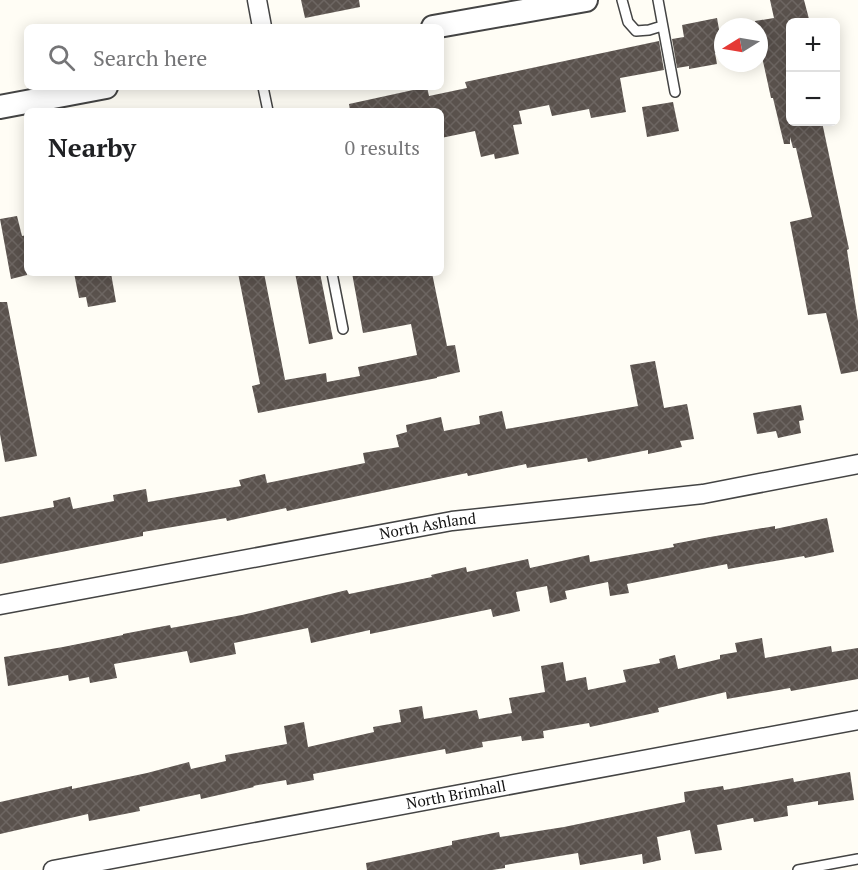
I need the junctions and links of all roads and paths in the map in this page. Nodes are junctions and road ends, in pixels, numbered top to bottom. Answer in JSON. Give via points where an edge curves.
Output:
{"nodes":[{"id":1,"x":257,"y":0,"type":"edge"},
{"id":2,"x":622,"y":0,"type":"edge"},
{"id":3,"x":658,"y":0,"type":"edge"},
{"id":4,"x":573,"y":1,"type":"edge"},
{"id":5,"x":261,"y":24,"type":"edge"},
{"id":6,"x":444,"y":25,"type":"edge"},
{"id":7,"x":662,"y":26,"type":"junction"},
{"id":8,"x":90,"y":90,"type":"edge"},
{"id":9,"x":264,"y":90,"type":"edge"},
{"id":10,"x":675,"y":92,"type":"dead end"},
{"id":11,"x":0,"y":107,"type":"edge"},
{"id":12,"x":267,"y":108,"type":"edge"},
{"id":13,"x":333,"y":276,"type":"edge"},
{"id":14,"x":343,"y":329,"type":"dead end"},
{"id":15,"x":858,"y":464,"type":"edge"},
{"id":16,"x":0,"y":605,"type":"edge"},
{"id":17,"x":858,"y":720,"type":"edge"},
{"id":18,"x":858,"y":859,"type":"edge"},
{"id":19,"x":53,"y":870,"type":"edge"},
{"id":20,"x":798,"y":870,"type":"edge"}],
"edges":[{"from":1,"to":5,"type":"street"},
{"from":2,"to":7,"type":"lane","via":[[628,22],[636,31]]},
{"from":3,"to":7,"type":"lane"},
{"from":4,"to":6,"type":"street"},
{"from":7,"to":10,"type":"lane"},
{"from":8,"to":11,"type":"street"},
{"from":9,"to":12,"type":"lane"},
{"from":13,"to":14,"type":"lane"},
{"from":15,"to":16,"type":"street","name":"North Ashland","via":[[703,494],[452,521]]},
{"from":17,"to":19,"type":"street","name":"North Brimhall"},
{"from":18,"to":20,"type":"lane"}]}
